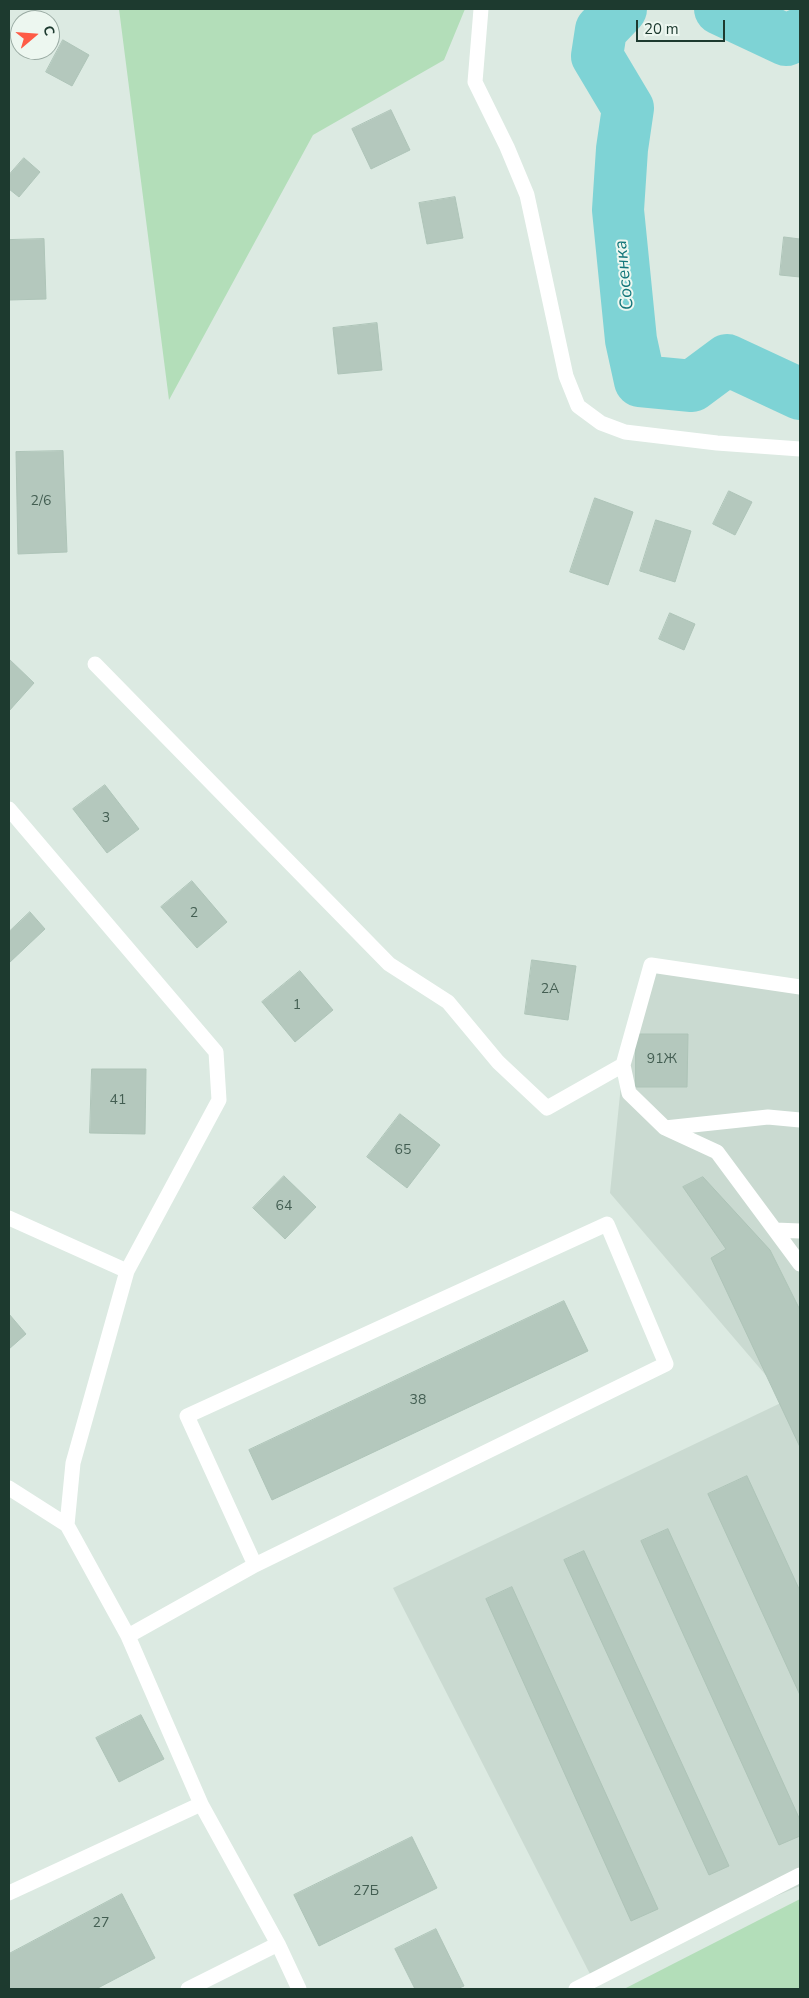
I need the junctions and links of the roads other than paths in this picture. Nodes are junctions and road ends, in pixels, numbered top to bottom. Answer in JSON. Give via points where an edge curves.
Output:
{"nodes":[{"id":1,"x":481,"y":9,"type":"edge"},
{"id":2,"x":800,"y":449,"type":"edge"},
{"id":3,"x":95,"y":664,"type":"dead end"},
{"id":4,"x":9,"y":809,"type":"edge"},
{"id":5,"x":800,"y":987,"type":"edge"},
{"id":6,"x":623,"y":1065,"type":"junction"},
{"id":7,"x":800,"y":1120,"type":"edge"},
{"id":8,"x":665,"y":1128,"type":"junction"},
{"id":9,"x":9,"y":1218,"type":"edge"},
{"id":10,"x":775,"y":1230,"type":"junction"},
{"id":11,"x":800,"y":1231,"type":"edge"},
{"id":12,"x":800,"y":1264,"type":"edge"},
{"id":13,"x":128,"y":1271,"type":"junction"},
{"id":14,"x":9,"y":1488,"type":"edge"},
{"id":15,"x":67,"y":1524,"type":"junction"},
{"id":16,"x":256,"y":1565,"type":"junction"},
{"id":17,"x":128,"y":1636,"type":"junction"},
{"id":18,"x":201,"y":1804,"type":"junction"},
{"id":19,"x":800,"y":1875,"type":"edge"},
{"id":20,"x":9,"y":1893,"type":"edge"},
{"id":21,"x":278,"y":1944,"type":"junction"},
{"id":22,"x":188,"y":1989,"type":"edge"},
{"id":23,"x":299,"y":1989,"type":"edge"},
{"id":24,"x":576,"y":1989,"type":"edge"}],
"edges":[{"from":1,"to":2,"type":"street","via":[[475,82],[527,195],[566,376],[578,406],[601,423],[625,432]]},
{"from":3,"to":6,"type":"street","via":[[388,964],[448,1002],[498,1062],[547,1108]]},
{"from":4,"to":13,"type":"street","via":[[216,1052],[219,1100]]},
{"from":5,"to":6,"type":"street","via":[[651,964]]},
{"from":6,"to":8,"type":"street","via":[[629,1093]]},
{"from":7,"to":8,"type":"street","via":[[768,1117]]},
{"from":8,"to":10,"type":"street","via":[[717,1152]]},
{"from":9,"to":13,"type":"street"},
{"from":10,"to":11,"type":"street"},
{"from":10,"to":12,"type":"street"},
{"from":13,"to":15,"type":"street","via":[[73,1463]]},
{"from":14,"to":15,"type":"street"},
{"from":15,"to":17,"type":"street"},
{"from":16,"to":16,"type":"street","via":[[187,1416],[607,1224],[666,1364]]},
{"from":16,"to":17,"type":"street"},
{"from":17,"to":18,"type":"street"},
{"from":18,"to":20,"type":"street"},
{"from":18,"to":21,"type":"street"},
{"from":19,"to":24,"type":"street"},
{"from":21,"to":22,"type":"street"},
{"from":21,"to":23,"type":"street"}]}
